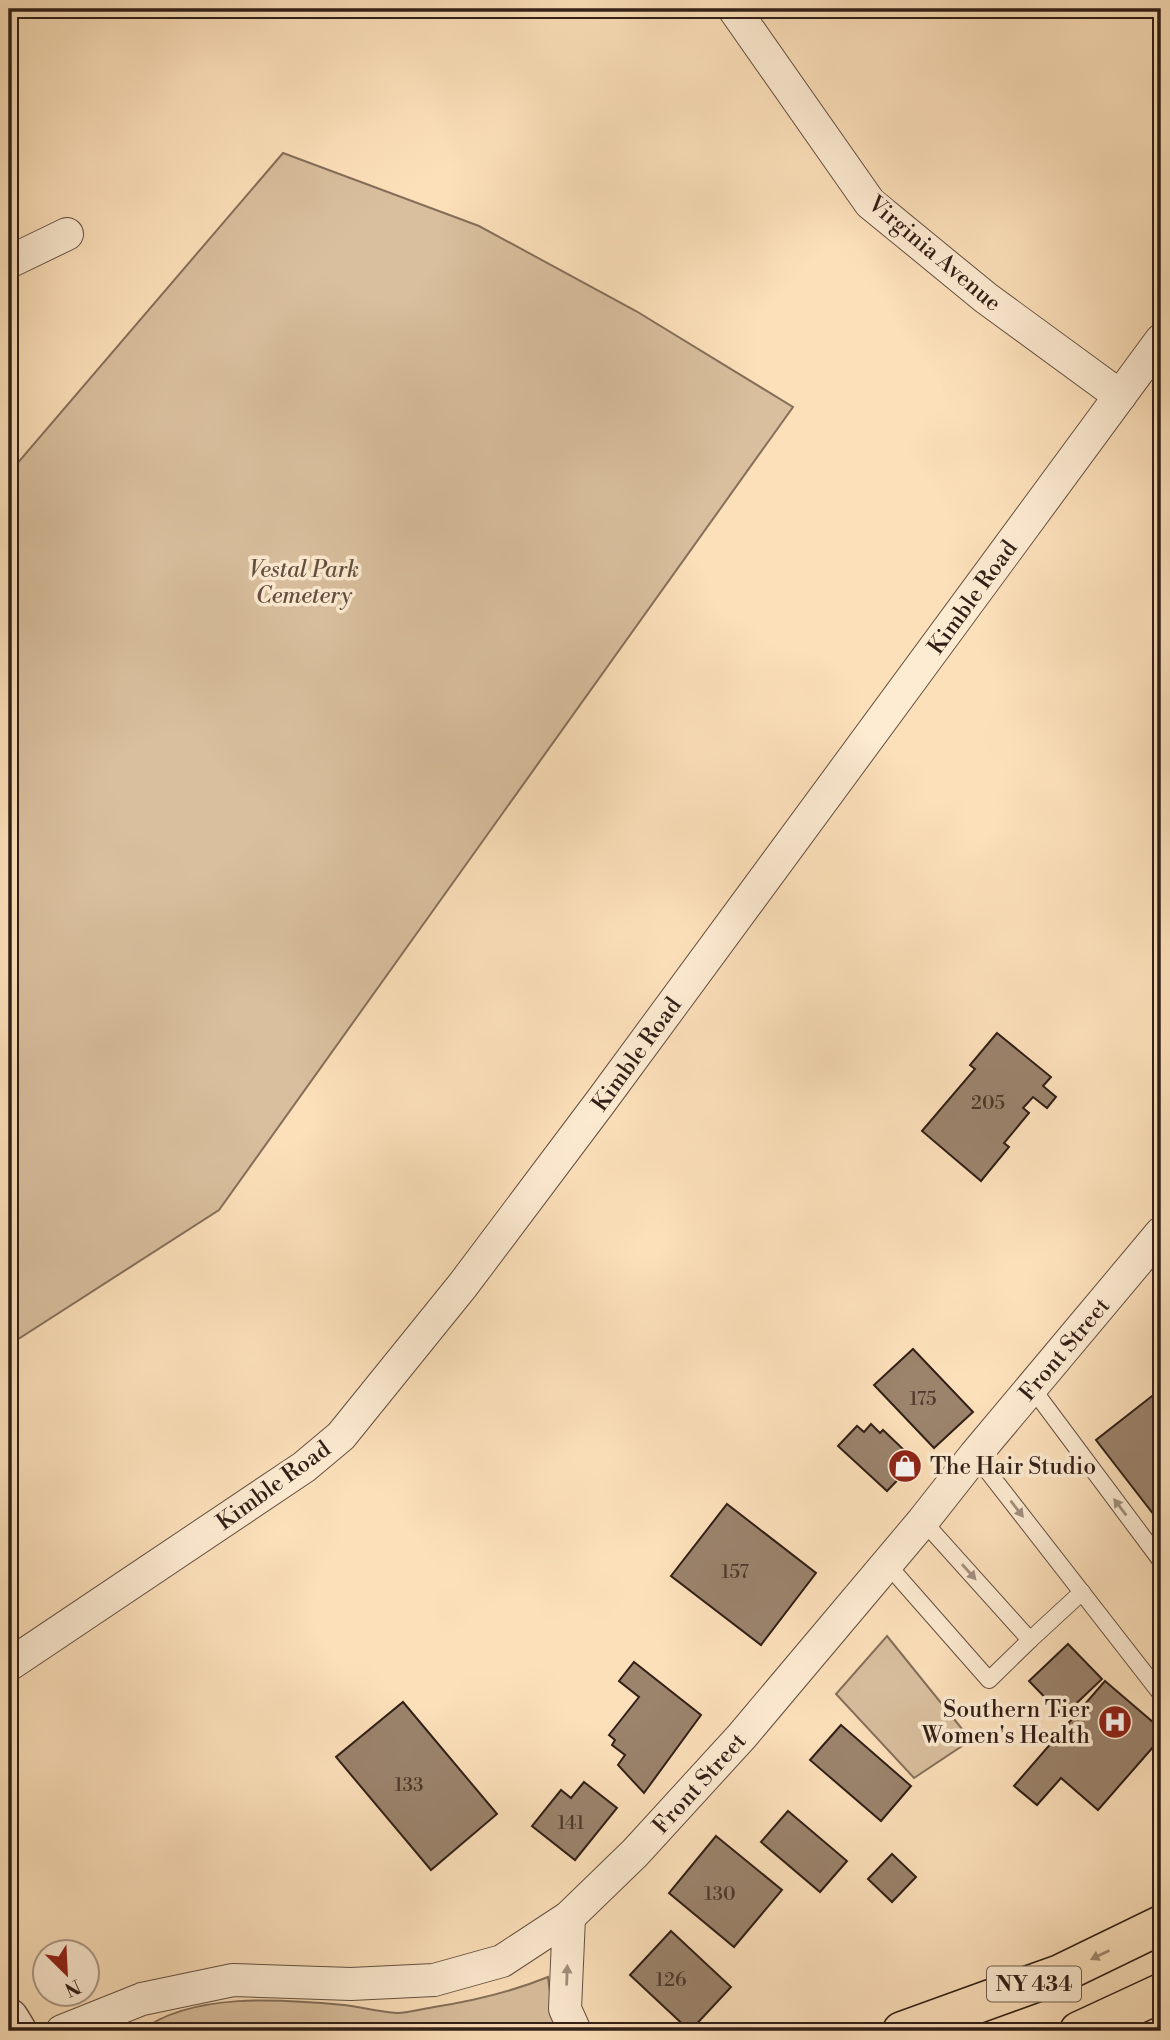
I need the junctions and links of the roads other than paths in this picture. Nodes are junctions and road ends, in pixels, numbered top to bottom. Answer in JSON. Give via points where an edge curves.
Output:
{"nodes":[{"id":1,"x":734,"y":9,"type":"edge"},
{"id":2,"x":67,"y":234,"type":"dead end"},
{"id":3,"x":9,"y":262,"type":"edge"},
{"id":4,"x":1161,"y":340,"type":"edge"},
{"id":5,"x":1120,"y":396,"type":"junction"},
{"id":6,"x":1161,"y":1233,"type":"edge"},
{"id":7,"x":1032,"y":1388,"type":"junction"},
{"id":8,"x":975,"y":1455,"type":"junction"},
{"id":9,"x":923,"y":1521,"type":"junction"},
{"id":10,"x":1161,"y":1561,"type":"edge"},
{"id":11,"x":887,"y":1564,"type":"junction"},
{"id":12,"x":1082,"y":1592,"type":"junction"},
{"id":13,"x":1030,"y":1640,"type":"junction"},
{"id":14,"x":9,"y":1665,"type":"edge"},
{"id":15,"x":1161,"y":1694,"type":"edge"},
{"id":16,"x":569,"y":1917,"type":"junction"},
{"id":17,"x":1161,"y":1925,"type":"edge"},
{"id":18,"x":1161,"y":1993,"type":"edge"},
{"id":19,"x":9,"y":2018,"type":"edge"},
{"id":20,"x":903,"y":2030,"type":"edge"},
{"id":21,"x":17,"y":2031,"type":"edge"},
{"id":22,"x":62,"y":2031,"type":"edge"},
{"id":23,"x":575,"y":2031,"type":"edge"},
{"id":24,"x":1079,"y":2031,"type":"edge"}],
"edges":[{"from":1,"to":5,"type":"street","name":"Virginia Avenue","via":[[870,203],[986,298]]},
{"from":2,"to":3,"type":"street"},
{"from":4,"to":5,"type":"street","name":"Kimble Road"},
{"from":5,"to":14,"type":"street","name":"Kimble Road","via":[[602,1100],[341,1436],[304,1467]]},
{"from":6,"to":7,"type":"street","name":"Front Street"},
{"from":7,"to":8,"type":"street","name":"Front Street"},
{"from":10,"to":7,"type":"lane","one_way":true},
{"from":8,"to":9,"type":"street","name":"Front Street"},
{"from":8,"to":12,"type":"lane","one_way":true},
{"from":9,"to":11,"type":"street","name":"Front Street"},
{"from":9,"to":13,"type":"lane","one_way":true},
{"from":11,"to":13,"type":"lane","via":[[989,1680]]},
{"from":11,"to":16,"type":"street","name":"Front Street","via":[[733,1746]]},
{"from":12,"to":13,"type":"lane"},
{"from":12,"to":15,"type":"lane"},
{"from":16,"to":22,"type":"street","name":"Front Street","via":[[502,1961],[434,1980],[351,1984],[233,1980],[142,1999]]},
{"from":23,"to":16,"type":"street","one_way":true,"via":[[565,2009]]},
{"from":17,"to":20,"type":"main road","number":"NY 434","one_way":true,"via":[[1060,1974]]},
{"from":18,"to":24,"type":"main road","number":"NY 434"},
{"from":19,"to":21,"type":"street"}]}
